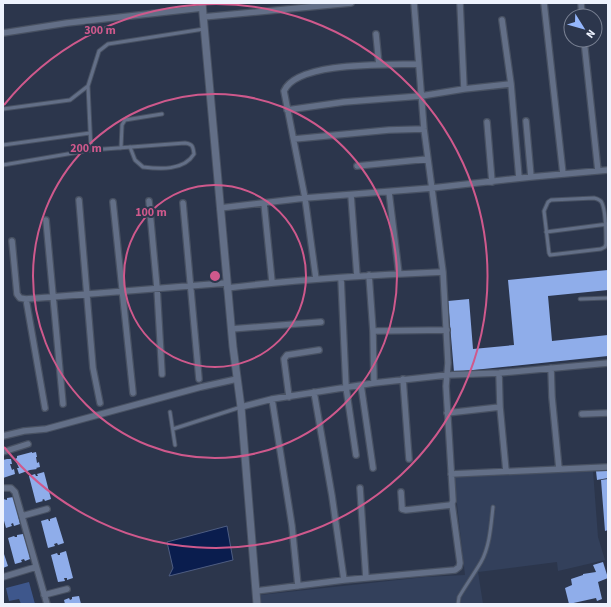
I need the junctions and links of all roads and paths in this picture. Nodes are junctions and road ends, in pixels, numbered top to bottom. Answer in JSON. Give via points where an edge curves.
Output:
{"nodes":[{"id":1,"x":351,"y":3,"type":"edge"},
{"id":2,"x":414,"y":3,"type":"edge"},
{"id":3,"x":460,"y":3,"type":"edge"},
{"id":4,"x":544,"y":3,"type":"edge"},
{"id":5,"x":328,"y":4,"type":"edge"},
{"id":6,"x":202,"y":6,"type":"edge"},
{"id":7,"x":203,"y":17,"type":"junction"},
{"id":8,"x":502,"y":20,"type":"dead end"},
{"id":9,"x":204,"y":28,"type":"junction"},
{"id":10,"x":3,"y":33,"type":"edge"},
{"id":11,"x":376,"y":34,"type":"dead end"},
{"id":12,"x":585,"y":48,"type":"edge"},
{"id":13,"x":418,"y":64,"type":"junction"},
{"id":14,"x":379,"y":65,"type":"junction"},
{"id":15,"x":511,"y":84,"type":"junction"},
{"id":16,"x":88,"y":86,"type":"junction"},
{"id":17,"x":464,"y":89,"type":"junction"},
{"id":18,"x":421,"y":96,"type":"junction"},
{"id":19,"x":3,"y":109,"type":"edge"},
{"id":20,"x":287,"y":110,"type":"junction"},
{"id":21,"x":162,"y":114,"type":"dead end"},
{"id":22,"x":526,"y":121,"type":"dead end"},
{"id":23,"x":487,"y":122,"type":"dead end"},
{"id":24,"x":424,"y":129,"type":"junction"},
{"id":25,"x":90,"y":133,"type":"junction"},
{"id":26,"x":294,"y":140,"type":"junction"},
{"id":27,"x":3,"y":146,"type":"edge"},
{"id":28,"x":130,"y":147,"type":"junction"},
{"id":29,"x":121,"y":148,"type":"junction"},
{"id":30,"x":91,"y":150,"type":"junction"},
{"id":31,"x":428,"y":159,"type":"junction"},
{"id":32,"x":3,"y":165,"type":"edge"},
{"id":33,"x":357,"y":166,"type":"dead end"},
{"id":34,"x":608,"y":170,"type":"edge"},
{"id":35,"x":598,"y":171,"type":"junction"},
{"id":36,"x":563,"y":174,"type":"junction"},
{"id":37,"x":531,"y":176,"type":"junction"},
{"id":38,"x":520,"y":178,"type":"junction"},
{"id":39,"x":492,"y":182,"type":"junction"},
{"id":40,"x":432,"y":188,"type":"junction"},
{"id":41,"x":389,"y":192,"type":"junction"},
{"id":42,"x":351,"y":195,"type":"junction"},
{"id":43,"x":305,"y":198,"type":"junction"},
{"id":44,"x":80,"y":200,"type":"dead end"},
{"id":45,"x":148,"y":201,"type":"dead end"},
{"id":46,"x":113,"y":202,"type":"dead end"},
{"id":47,"x":183,"y":203,"type":"dead end"},
{"id":48,"x":264,"y":203,"type":"junction"},
{"id":49,"x":220,"y":208,"type":"junction"},
{"id":50,"x":46,"y":220,"type":"dead end"},
{"id":51,"x":607,"y":224,"type":"edge"},
{"id":52,"x":546,"y":232,"type":"junction"},
{"id":53,"x":12,"y":241,"type":"dead end"},
{"id":54,"x":443,"y":272,"type":"junction"},
{"id":55,"x":399,"y":274,"type":"junction"},
{"id":56,"x":369,"y":275,"type":"junction"},
{"id":57,"x":357,"y":276,"type":"junction"},
{"id":58,"x":341,"y":278,"type":"junction"},
{"id":59,"x":316,"y":279,"type":"junction"},
{"id":60,"x":272,"y":282,"type":"junction"},
{"id":61,"x":227,"y":285,"type":"junction"},
{"id":62,"x":191,"y":286,"type":"junction"},
{"id":63,"x":157,"y":288,"type":"junction"},
{"id":64,"x":122,"y":291,"type":"junction"},
{"id":65,"x":87,"y":294,"type":"junction"},
{"id":66,"x":53,"y":297,"type":"junction"},
{"id":67,"x":608,"y":298,"type":"edge"},
{"id":68,"x":26,"y":299,"type":"junction"},
{"id":69,"x":580,"y":299,"type":"dead end"},
{"id":70,"x":321,"y":322,"type":"dead end"},
{"id":71,"x":231,"y":329,"type":"junction"},
{"id":72,"x":447,"y":330,"type":"junction"},
{"id":73,"x":373,"y":331,"type":"junction"},
{"id":74,"x":319,"y":350,"type":"dead end"},
{"id":75,"x":608,"y":363,"type":"edge"},
{"id":76,"x":551,"y":368,"type":"junction"},
{"id":77,"x":499,"y":373,"type":"junction"},
{"id":78,"x":162,"y":374,"type":"dead end"},
{"id":79,"x":447,"y":375,"type":"junction"},
{"id":80,"x":199,"y":379,"type":"dead end"},
{"id":81,"x":237,"y":379,"type":"junction"},
{"id":82,"x":403,"y":379,"type":"junction"},
{"id":83,"x":374,"y":383,"type":"junction"},
{"id":84,"x":361,"y":385,"type":"junction"},
{"id":85,"x":346,"y":387,"type":"junction"},
{"id":86,"x":314,"y":392,"type":"junction"},
{"id":87,"x":133,"y":394,"type":"dead end"},
{"id":88,"x":289,"y":396,"type":"junction"},
{"id":89,"x":272,"y":399,"type":"junction"},
{"id":90,"x":100,"y":403,"type":"dead end"},
{"id":91,"x":63,"y":404,"type":"dead end"},
{"id":92,"x":241,"y":407,"type":"junction"},
{"id":93,"x":500,"y":407,"type":"junction"},
{"id":94,"x":45,"y":408,"type":"dead end"},
{"id":95,"x":170,"y":412,"type":"dead end"},
{"id":96,"x":447,"y":413,"type":"junction"},
{"id":97,"x":608,"y":413,"type":"edge"},
{"id":98,"x":582,"y":414,"type":"dead end"},
{"id":99,"x":172,"y":429,"type":"junction"},
{"id":100,"x":3,"y":436,"type":"edge"},
{"id":101,"x":28,"y":444,"type":"dead end"},
{"id":102,"x":175,"y":445,"type":"dead end"},
{"id":103,"x":3,"y":452,"type":"edge"},
{"id":104,"x":356,"y":455,"type":"dead end"},
{"id":105,"x":409,"y":459,"type":"dead end"},
{"id":106,"x":608,"y":467,"type":"edge"},
{"id":107,"x":374,"y":468,"type":"dead end"},
{"id":108,"x":559,"y":469,"type":"junction"},
{"id":109,"x":506,"y":471,"type":"junction"},
{"id":110,"x":452,"y":474,"type":"junction"},
{"id":111,"x":3,"y":488,"type":"edge"},
{"id":112,"x":360,"y":488,"type":"dead end"},
{"id":113,"x":401,"y":492,"type":"dead end"},
{"id":114,"x":452,"y":504,"type":"junction"},
{"id":115,"x":493,"y":507,"type":"dead end"},
{"id":116,"x":47,"y":509,"type":"dead end"},
{"id":117,"x":22,"y":516,"type":"junction"},
{"id":118,"x":36,"y":567,"type":"junction"},
{"id":119,"x":3,"y":577,"type":"edge"},
{"id":120,"x":366,"y":578,"type":"junction"},
{"id":121,"x":344,"y":580,"type":"junction"},
{"id":122,"x":298,"y":586,"type":"junction"},
{"id":123,"x":67,"y":589,"type":"dead end"},
{"id":124,"x":256,"y":591,"type":"junction"},
{"id":125,"x":44,"y":595,"type":"junction"},
{"id":126,"x":47,"y":604,"type":"edge"},
{"id":127,"x":257,"y":604,"type":"edge"},
{"id":128,"x":458,"y":604,"type":"edge"}],
"edges":[{"from":1,"to":5,"type":"street"},
{"from":2,"to":13,"type":"street"},
{"from":3,"to":17,"type":"street"},
{"from":4,"to":36,"type":"street"},
{"from":5,"to":7,"type":"street"},
{"from":6,"to":7,"type":"street"},
{"from":6,"to":10,"type":"street"},
{"from":7,"to":9,"type":"street"},
{"from":8,"to":15,"type":"street"},
{"from":9,"to":16,"type":"lane","via":[[108,44],[98,51]]},
{"from":9,"to":49,"type":"street"},
{"from":11,"to":14,"type":"street"},
{"from":12,"to":35,"type":"street"},
{"from":13,"to":14,"type":"street"},
{"from":13,"to":18,"type":"street"},
{"from":14,"to":20,"type":"street","via":[[318,70],[296,78],[284,91]]},
{"from":15,"to":17,"type":"street"},
{"from":15,"to":38,"type":"street"},
{"from":16,"to":19,"type":"lane","via":[[70,100]]},
{"from":16,"to":25,"type":"lane"},
{"from":17,"to":18,"type":"street"},
{"from":18,"to":20,"type":"street","via":[[344,102]]},
{"from":18,"to":24,"type":"street"},
{"from":20,"to":26,"type":"street"},
{"from":21,"to":29,"type":"lane","via":[[126,120],[122,125]]},
{"from":22,"to":37,"type":"street"},
{"from":23,"to":39,"type":"street"},
{"from":24,"to":26,"type":"street"},
{"from":24,"to":31,"type":"street"},
{"from":25,"to":27,"type":"lane"},
{"from":25,"to":30,"type":"lane"},
{"from":26,"to":43,"type":"street"},
{"from":28,"to":28,"type":"lane","via":[[186,143],[193,146],[194,154],[190,160],[173,168],[160,169],[143,167],[135,160]]},
{"from":28,"to":29,"type":"lane"},
{"from":29,"to":30,"type":"lane"},
{"from":30,"to":32,"type":"lane"},
{"from":31,"to":33,"type":"street"},
{"from":31,"to":40,"type":"street"},
{"from":34,"to":35,"type":"street"},
{"from":35,"to":36,"type":"street"},
{"from":36,"to":37,"type":"street"},
{"from":37,"to":38,"type":"street"},
{"from":38,"to":39,"type":"street"},
{"from":39,"to":40,"type":"street"},
{"from":40,"to":41,"type":"street"},
{"from":40,"to":54,"type":"street"},
{"from":41,"to":42,"type":"street"},
{"from":41,"to":55,"type":"street"},
{"from":42,"to":43,"type":"street"},
{"from":42,"to":57,"type":"street"},
{"from":43,"to":48,"type":"street"},
{"from":43,"to":59,"type":"street"},
{"from":44,"to":65,"type":"street"},
{"from":45,"to":63,"type":"street"},
{"from":46,"to":64,"type":"street"},
{"from":47,"to":62,"type":"street"},
{"from":48,"to":49,"type":"street"},
{"from":48,"to":60,"type":"street"},
{"from":49,"to":61,"type":"street"},
{"from":50,"to":66,"type":"street"},
{"from":51,"to":52,"type":"lane"},
{"from":51,"to":52,"type":"lane","via":[[606,244],[601,249],[552,256],[549,253]]},
{"from":51,"to":52,"type":"lane","via":[[603,204],[598,199],[550,200],[544,211]]},
{"from":53,"to":68,"type":"street","via":[[17,294],[20,298]]},
{"from":54,"to":55,"type":"street"},
{"from":54,"to":72,"type":"street"},
{"from":55,"to":56,"type":"street"},
{"from":56,"to":57,"type":"street"},
{"from":56,"to":73,"type":"street"},
{"from":57,"to":58,"type":"street"},
{"from":58,"to":59,"type":"street"},
{"from":58,"to":85,"type":"street"},
{"from":59,"to":60,"type":"street"},
{"from":60,"to":61,"type":"street"},
{"from":61,"to":62,"type":"street"},
{"from":61,"to":71,"type":"street"},
{"from":62,"to":63,"type":"street"},
{"from":62,"to":80,"type":"street"},
{"from":63,"to":64,"type":"street"},
{"from":63,"to":78,"type":"street"},
{"from":64,"to":65,"type":"street"},
{"from":64,"to":87,"type":"street"},
{"from":65,"to":66,"type":"street"},
{"from":65,"to":90,"type":"street","via":[[93,368]]},
{"from":66,"to":68,"type":"street"},
{"from":66,"to":91,"type":"street"},
{"from":67,"to":69,"type":"lane"},
{"from":68,"to":94,"type":"street"},
{"from":70,"to":71,"type":"street"},
{"from":71,"to":81,"type":"street"},
{"from":72,"to":73,"type":"street"},
{"from":72,"to":79,"type":"street"},
{"from":73,"to":83,"type":"street"},
{"from":74,"to":88,"type":"street","via":[[285,357]]},
{"from":75,"to":76,"type":"street"},
{"from":76,"to":77,"type":"street"},
{"from":76,"to":108,"type":"street"},
{"from":77,"to":79,"type":"street"},
{"from":77,"to":93,"type":"street"},
{"from":79,"to":82,"type":"street"},
{"from":79,"to":96,"type":"street"},
{"from":81,"to":92,"type":"street"},
{"from":81,"to":100,"type":"street","via":[[46,429]]},
{"from":82,"to":83,"type":"street"},
{"from":82,"to":105,"type":"street"},
{"from":83,"to":84,"type":"street"},
{"from":84,"to":85,"type":"street"},
{"from":84,"to":107,"type":"street"},
{"from":85,"to":86,"type":"street"},
{"from":85,"to":104,"type":"street"},
{"from":86,"to":88,"type":"street"},
{"from":86,"to":121,"type":"street"},
{"from":88,"to":89,"type":"street"},
{"from":89,"to":92,"type":"street"},
{"from":89,"to":122,"type":"street","via":[[292,526]]},
{"from":92,"to":99,"type":"lane"},
{"from":92,"to":124,"type":"street"},
{"from":93,"to":96,"type":"street"},
{"from":93,"to":109,"type":"street"},
{"from":95,"to":99,"type":"lane"},
{"from":96,"to":110,"type":"street"},
{"from":97,"to":98,"type":"street"},
{"from":99,"to":102,"type":"lane"},
{"from":101,"to":103,"type":"street"},
{"from":106,"to":108,"type":"street"},
{"from":108,"to":109,"type":"street"},
{"from":109,"to":110,"type":"street"},
{"from":110,"to":114,"type":"street"},
{"from":111,"to":117,"type":"street","via":[[11,488],[15,492]]},
{"from":112,"to":120,"type":"street"},
{"from":113,"to":114,"type":"street","via":[[403,510]]},
{"from":114,"to":120,"type":"street","via":[[460,563],[456,570]]},
{"from":115,"to":128,"type":"lane","via":[[485,553],[459,597]]},
{"from":116,"to":117,"type":"street"},
{"from":117,"to":118,"type":"street"},
{"from":118,"to":119,"type":"street"},
{"from":118,"to":125,"type":"street"},
{"from":120,"to":121,"type":"street"},
{"from":121,"to":122,"type":"street"},
{"from":122,"to":124,"type":"street"},
{"from":123,"to":125,"type":"street"},
{"from":124,"to":127,"type":"street"},
{"from":125,"to":126,"type":"street"}]}
